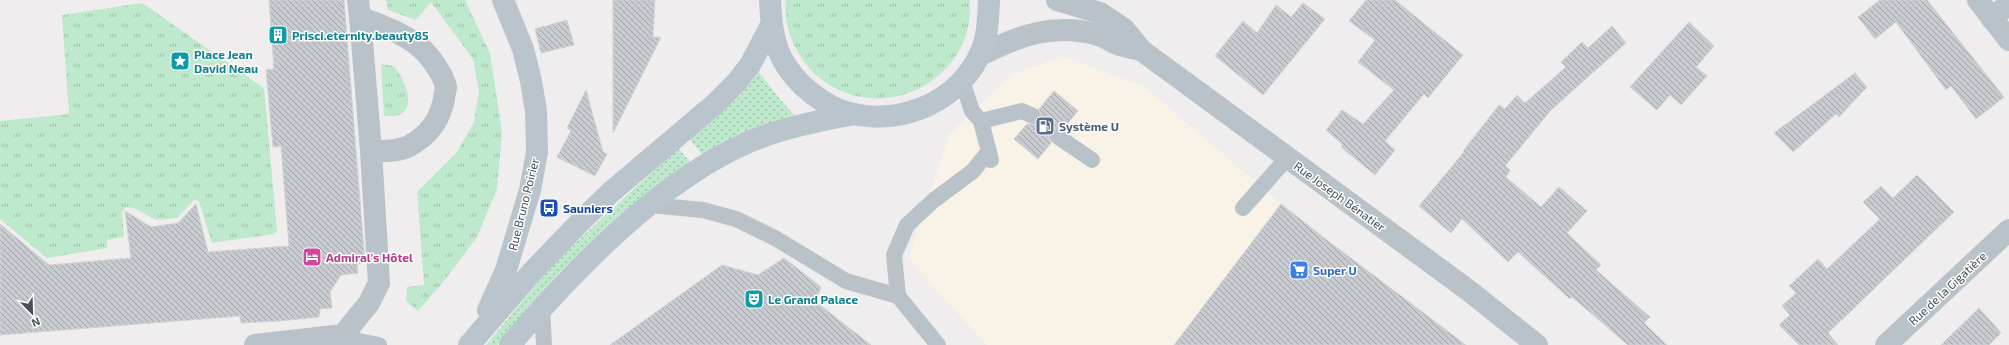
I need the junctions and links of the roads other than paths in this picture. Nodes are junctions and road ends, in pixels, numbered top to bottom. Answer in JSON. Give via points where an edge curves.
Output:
{"nodes":[{"id":1,"x":503,"y":0,"type":"edge"},
{"id":2,"x":770,"y":0,"type":"edge"},
{"id":3,"x":989,"y":0,"type":"edge"},
{"id":4,"x":1057,"y":0,"type":"edge"},
{"id":5,"x":1978,"y":0,"type":"edge"},
{"id":6,"x":2009,"y":3,"type":"edge"},
{"id":7,"x":359,"y":9,"type":"edge"},
{"id":8,"x":1992,"y":18,"type":"junction"},
{"id":9,"x":771,"y":25,"type":"junction"},
{"id":10,"x":2009,"y":40,"type":"edge"},
{"id":11,"x":1141,"y":50,"type":"junction"},
{"id":12,"x":979,"y":56,"type":"junction"},
{"id":13,"x":962,"y":81,"type":"junction"},
{"id":14,"x":854,"y":114,"type":"junction"},
{"id":15,"x":1033,"y":116,"type":"dead end"},
{"id":16,"x":981,"y":121,"type":"junction"},
{"id":17,"x":1057,"y":136,"type":"dead end"},
{"id":18,"x":371,"y":151,"type":"junction"},
{"id":19,"x":1287,"y":158,"type":"junction"},
{"id":20,"x":1092,"y":160,"type":"dead end"},
{"id":21,"x":649,"y":205,"type":"junction"},
{"id":22,"x":1243,"y":208,"type":"dead end"},
{"id":23,"x":2009,"y":230,"type":"edge"},
{"id":24,"x":898,"y":296,"type":"junction"},
{"id":25,"x":542,"y":308,"type":"junction"},
{"id":26,"x":343,"y":335,"type":"junction"},
{"id":27,"x":473,"y":340,"type":"edge"},
{"id":28,"x":255,"y":345,"type":"edge"},
{"id":29,"x":379,"y":345,"type":"edge"},
{"id":30,"x":510,"y":345,"type":"edge"},
{"id":31,"x":544,"y":345,"type":"edge"},
{"id":32,"x":938,"y":345,"type":"edge"},
{"id":33,"x":1537,"y":345,"type":"edge"},
{"id":34,"x":1886,"y":345,"type":"edge"}],
"edges":[{"from":1,"to":27,"type":"main road","name":"Rue Bruno Poirier","via":[[520,42],[531,81],[536,111],[537,152],[530,190],[506,270]]},
{"from":2,"to":9,"type":"main road"},
{"from":3,"to":12,"type":"main road","via":[[988,28]]},
{"from":4,"to":11,"type":"street","name":"Rue Joseph Bénatier","via":[[1100,13],[1124,29]]},
{"from":5,"to":8,"type":"street"},
{"from":6,"to":8,"type":"street"},
{"from":7,"to":18,"type":"street"},
{"from":7,"to":18,"type":"street","via":[[422,49],[437,67],[446,87],[442,110],[434,126],[425,135],[409,146],[387,152]]},
{"from":8,"to":10,"type":"street"},
{"from":9,"to":14,"type":"main road","via":[[779,52],[794,76],[814,96],[838,110]]},
{"from":9,"to":27,"type":"main road","via":[[754,59],[736,83],[606,197],[532,271]]},
{"from":11,"to":12,"type":"street","name":"Rue Joseph Bénatier","via":[[1119,45],[1098,35],[1049,30],[1003,43]]},
{"from":11,"to":19,"type":"street","name":"Rue Joseph Bénatier"},
{"from":12,"to":13,"type":"main road"},
{"from":13,"to":14,"type":"main road","via":[[931,105],[900,116]]},
{"from":13,"to":16,"type":"lane","via":[[972,110]]},
{"from":14,"to":21,"type":"main road","via":[[782,131],[749,142],[702,167]]},
{"from":15,"to":16,"type":"lane","via":[[1022,111]]},
{"from":16,"to":24,"type":"lane","via":[[990,156],[907,225],[894,255]]},
{"from":17,"to":20,"type":"lane"},
{"from":18,"to":26,"type":"street","via":[[379,283],[369,303]]},
{"from":19,"to":22,"type":"lane"},
{"from":19,"to":33,"type":"street","name":"Rue Joseph Bénatier","via":[[1468,290]]},
{"from":21,"to":24,"type":"lane","via":[[703,210],[736,219],[775,238],[846,281]]},
{"from":21,"to":25,"type":"main road","via":[[625,225]]},
{"from":23,"to":34,"type":"street","name":"Rue de la Gigatière"},
{"from":24,"to":32,"type":"lane"},
{"from":25,"to":30,"type":"main road"},
{"from":25,"to":31,"type":"lane"},
{"from":26,"to":28,"type":"street"},
{"from":26,"to":29,"type":"lane"}]}
